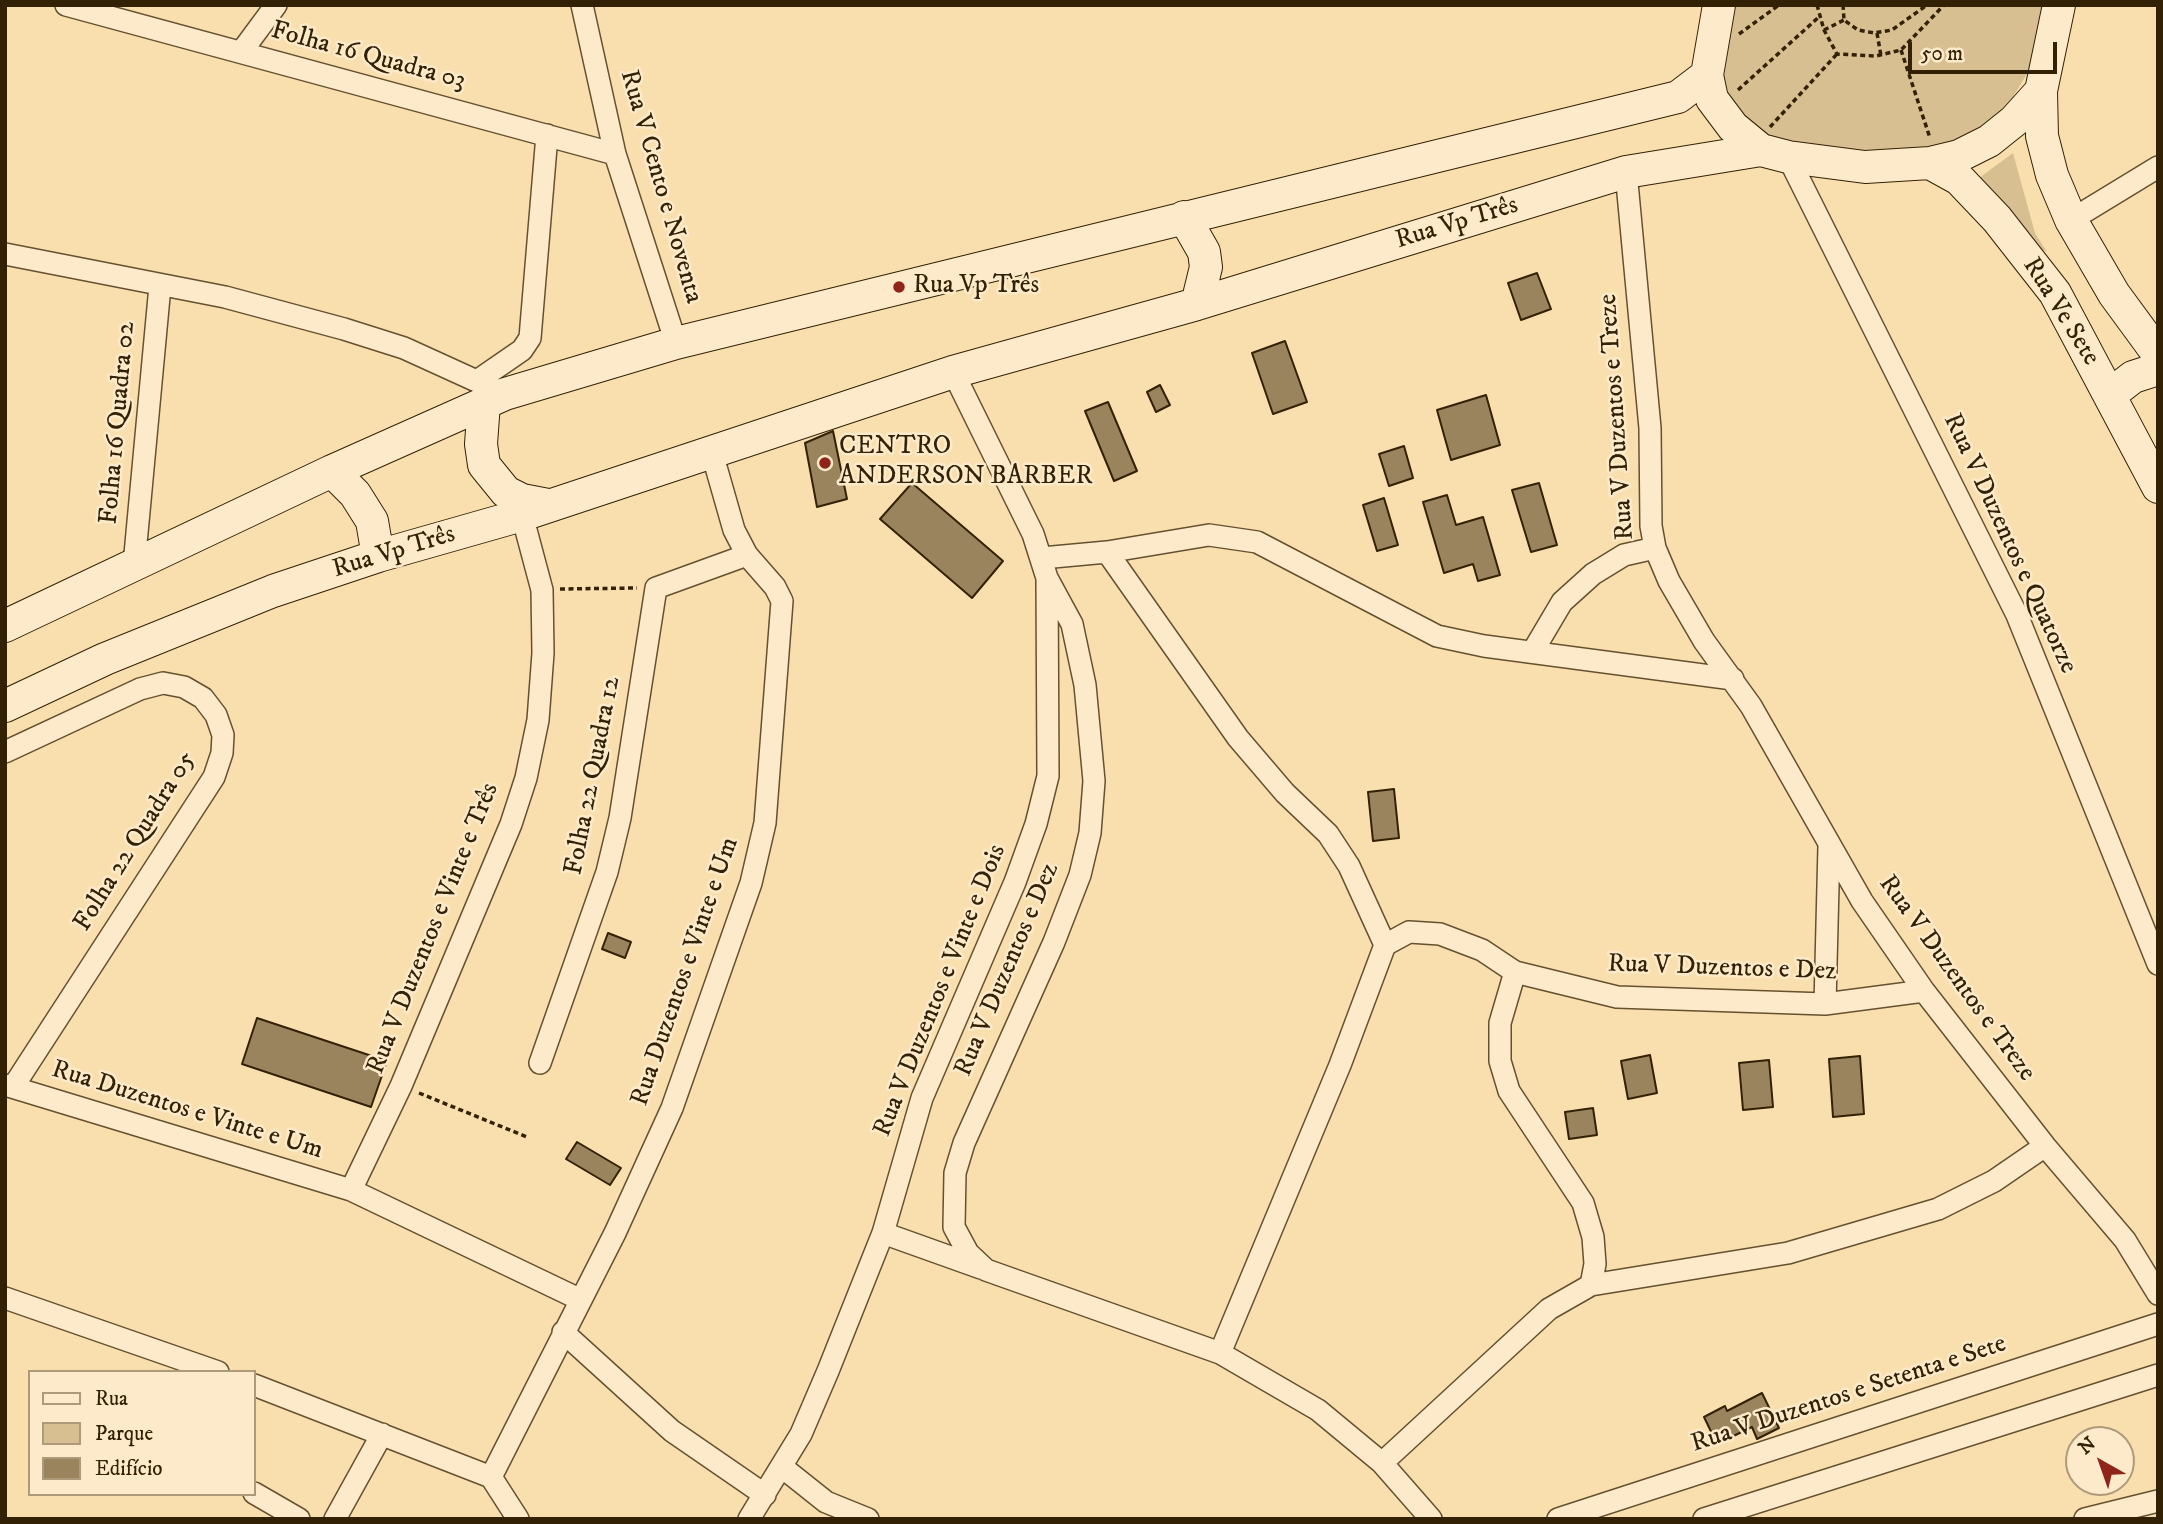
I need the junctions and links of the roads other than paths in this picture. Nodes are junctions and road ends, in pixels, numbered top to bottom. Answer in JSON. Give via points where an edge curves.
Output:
{"nodes":[{"id":1,"x":66,"y":5,"type":"edge"},
{"id":2,"x":276,"y":5,"type":"edge"},
{"id":3,"x":582,"y":5,"type":"edge"},
{"id":4,"x":1719,"y":5,"type":"edge"},
{"id":5,"x":2059,"y":5,"type":"edge"},
{"id":6,"x":242,"y":51,"type":"junction"},
{"id":7,"x":1706,"y":75,"type":"junction"},
{"id":8,"x":2041,"y":91,"type":"junction"},
{"id":9,"x":547,"y":135,"type":"junction"},
{"id":10,"x":1773,"y":145,"type":"junction"},
{"id":11,"x":615,"y":154,"type":"junction"},
{"id":12,"x":1932,"y":155,"type":"junction"},
{"id":13,"x":2158,"y":167,"type":"edge"},
{"id":14,"x":1626,"y":172,"type":"junction"},
{"id":15,"x":1184,"y":217,"type":"junction"},
{"id":16,"x":2071,"y":220,"type":"junction"},
{"id":17,"x":5,"y":254,"type":"edge"},
{"id":18,"x":160,"y":286,"type":"junction"},
{"id":19,"x":1197,"y":304,"type":"junction"},
{"id":20,"x":676,"y":343,"type":"junction"},
{"id":21,"x":2158,"y":354,"type":"edge"},
{"id":22,"x":2158,"y":369,"type":"edge"},
{"id":23,"x":953,"y":372,"type":"junction"},
{"id":24,"x":488,"y":392,"type":"junction"},
{"id":25,"x":2111,"y":394,"type":"junction"},
{"id":26,"x":712,"y":453,"type":"junction"},
{"id":27,"x":332,"y":471,"type":"junction"},
{"id":28,"x":2158,"y":487,"type":"edge"},
{"id":29,"x":535,"y":510,"type":"junction"},
{"id":30,"x":1655,"y":548,"type":"junction"},
{"id":31,"x":1107,"y":552,"type":"junction"},
{"id":32,"x":747,"y":555,"type":"junction"},
{"id":33,"x":378,"y":556,"type":"junction"},
{"id":34,"x":134,"y":565,"type":"junction"},
{"id":35,"x":1044,"y":568,"type":"junction"},
{"id":36,"x":6,"y":626,"type":"edge"},
{"id":37,"x":1533,"y":651,"type":"junction"},
{"id":38,"x":1733,"y":679,"type":"junction"},
{"id":39,"x":5,"y":706,"type":"edge"},
{"id":40,"x":5,"y":752,"type":"edge"},
{"id":41,"x":1829,"y":846,"type":"junction"},
{"id":42,"x":1385,"y":946,"type":"junction"},
{"id":43,"x":2158,"y":964,"type":"edge"},
{"id":44,"x":1515,"y":972,"type":"junction"},
{"id":45,"x":1924,"y":991,"type":"junction"},
{"id":46,"x":1825,"y":1004,"type":"junction"},
{"id":47,"x":541,"y":1063,"type":"dead end"},
{"id":48,"x":9,"y":1086,"type":"edge"},
{"id":49,"x":2045,"y":1146,"type":"junction"},
{"id":50,"x":351,"y":1190,"type":"junction"},
{"id":51,"x":883,"y":1233,"type":"junction"},
{"id":52,"x":986,"y":1270,"type":"junction"},
{"id":53,"x":1591,"y":1285,"type":"junction"},
{"id":54,"x":2158,"y":1294,"type":"edge"},
{"id":55,"x":5,"y":1298,"type":"edge"},
{"id":56,"x":579,"y":1298,"type":"junction"},
{"id":57,"x":2158,"y":1324,"type":"edge"},
{"id":58,"x":563,"y":1332,"type":"junction"},
{"id":59,"x":1220,"y":1353,"type":"junction"},
{"id":60,"x":212,"y":1370,"type":"edge"},
{"id":61,"x":2158,"y":1375,"type":"edge"},
{"id":62,"x":256,"y":1386,"type":"edge"},
{"id":63,"x":382,"y":1434,"type":"junction"},
{"id":64,"x":1382,"y":1463,"type":"junction"},
{"id":65,"x":782,"y":1467,"type":"junction"},
{"id":66,"x":491,"y":1477,"type":"junction"},
{"id":67,"x":256,"y":1494,"type":"edge"},
{"id":68,"x":765,"y":1495,"type":"junction"},
{"id":69,"x":2158,"y":1501,"type":"edge"},
{"id":70,"x":299,"y":1519,"type":"edge"},
{"id":71,"x":335,"y":1519,"type":"edge"},
{"id":72,"x":518,"y":1519,"type":"edge"},
{"id":73,"x":749,"y":1519,"type":"edge"},
{"id":74,"x":868,"y":1519,"type":"edge"},
{"id":75,"x":1431,"y":1519,"type":"edge"},
{"id":76,"x":1558,"y":1519,"type":"edge"},
{"id":77,"x":1704,"y":1519,"type":"edge"},
{"id":78,"x":2085,"y":1519,"type":"edge"}],
"edges":[{"from":1,"to":6,"type":"street","name":"Folha 16 Quadra 03"},
{"from":2,"to":6,"type":"street"},
{"from":3,"to":11,"type":"street","name":"Rua V Cento e Noventa"},
{"from":4,"to":7,"type":"main road"},
{"from":5,"to":8,"type":"main road"},
{"from":6,"to":9,"type":"street","name":"Folha 16 Quadra 03"},
{"from":7,"to":10,"type":"main road","via":[[1712,99],[1733,127]]},
{"from":7,"to":15,"type":"main road","via":[[1678,97]]},
{"from":8,"to":12,"type":"main road","name":"Rua Vp Três","via":[[1990,141],[1959,156]]},
{"from":8,"to":16,"type":"main road","via":[[2042,136]]},
{"from":9,"to":11,"type":"street","name":"Folha 16 Quadra 03"},
{"from":9,"to":24,"type":"street","via":[[530,338]]},
{"from":10,"to":12,"type":"main road","name":"Rua Vp Três","via":[[1865,167]]},
{"from":10,"to":14,"type":"main road","name":"Rua Vp Três"},
{"from":10,"to":43,"type":"street","name":"Rua V Duzentos e Quatorze","via":[[2017,615]]},
{"from":11,"to":20,"type":"street","name":"Rua V Cento e Noventa"},
{"from":12,"to":25,"type":"main road","name":"Rua Ve Sete","via":[[1997,219],[2055,293]]},
{"from":13,"to":16,"type":"street"},
{"from":14,"to":19,"type":"main road","name":"Rua Vp Três"},
{"from":14,"to":30,"type":"street","name":"Rua V Duzentos e Treze","via":[[1650,428]]},
{"from":15,"to":19,"type":"main road","via":[[1204,252],[1206,267]]},
{"from":15,"to":20,"type":"main road"},
{"from":16,"to":21,"type":"main road"},
{"from":17,"to":18,"type":"street"},
{"from":18,"to":24,"type":"street","via":[[225,297],[404,348]]},
{"from":18,"to":34,"type":"street","name":"Folha 16 Quadra 02"},
{"from":19,"to":23,"type":"main road","name":"Rua Vp Três"},
{"from":20,"to":24,"type":"main road"},
{"from":22,"to":25,"type":"main road","via":[[2133,377]]},
{"from":23,"to":26,"type":"main road","name":"Rua Vp Três"},
{"from":23,"to":35,"type":"street","name":"Rua V Duzentos e Dez","via":[[1033,534]]},
{"from":24,"to":27,"type":"main road"},
{"from":24,"to":29,"type":"main road","via":[[484,465],[506,492]]},
{"from":25,"to":28,"type":"main road","name":"Rua Ve Sete"},
{"from":26,"to":29,"type":"main road","name":"Rua Vp Três"},
{"from":26,"to":32,"type":"street","name":"Rua Duzentos e Vinte e Um","via":[[734,530]]},
{"from":27,"to":33,"type":"main road","via":[[365,508]]},
{"from":27,"to":34,"type":"main road"},
{"from":29,"to":33,"type":"main road","name":"Rua Vp Três"},
{"from":29,"to":50,"type":"street","name":"Rua V Duzentos e Vinte e Três","via":[[544,653],[526,778],[401,1086]]},
{"from":30,"to":37,"type":"street","via":[[1624,555],[1593,574],[1562,602]]},
{"from":30,"to":38,"type":"street","name":"Rua V Duzentos e Treze","via":[[1704,641]]},
{"from":31,"to":35,"type":"street"},
{"from":31,"to":37,"type":"street","via":[[1209,535],[1257,542],[1437,636]]},
{"from":31,"to":42,"type":"street","via":[[1238,738],[1328,834],[1349,866]]},
{"from":32,"to":47,"type":"street","name":"Folha 22 Quadra 12","via":[[656,588],[620,818],[607,872]]},
{"from":32,"to":56,"type":"street","name":"Rua Duzentos e Vinte e Um","via":[[782,601],[762,835],[751,883],[671,1108],[615,1233]]},
{"from":33,"to":39,"type":"main road","name":"Rua Vp Três","via":[[273,591],[105,659]]},
{"from":34,"to":36,"type":"main road"},
{"from":35,"to":51,"type":"street","name":"Rua V Duzentos e Vinte e Dois","via":[[1048,776],[1015,882],[922,1098]]},
{"from":35,"to":52,"type":"street","name":"Rua V Duzentos e Dez","via":[[1072,624],[1084,685],[1094,781],[1090,833],[1080,876],[1054,942],[955,1172],[954,1227],[968,1253]]},
{"from":37,"to":38,"type":"street"},
{"from":38,"to":41,"type":"street","name":"Rua V Duzentos e Treze"},
{"from":40,"to":48,"type":"street","name":"Folha 22 Quadra 05","via":[[140,689],[163,683],[184,687],[203,698],[223,735],[214,777]]},
{"from":41,"to":45,"type":"street","name":"Rua V Duzentos e Treze"},
{"from":41,"to":46,"type":"street"},
{"from":42,"to":44,"type":"street","name":"Rua V Duzentos e Dez","via":[[1409,932],[1440,934],[1482,950]]},
{"from":42,"to":59,"type":"street"},
{"from":44,"to":46,"type":"street","name":"Rua V Duzentos e Dez","via":[[1617,998]]},
{"from":44,"to":53,"type":"street","via":[[1500,1023],[1500,1061],[1509,1091],[1583,1203],[1593,1237]]},
{"from":45,"to":46,"type":"street","name":"Rua V Duzentos e Dez"},
{"from":45,"to":49,"type":"street","name":"Rua V Duzentos e Treze"},
{"from":48,"to":50,"type":"street","name":"Rua Duzentos e Vinte e Um"},
{"from":49,"to":53,"type":"street","via":[[1994,1181],[1925,1213],[1788,1253]]},
{"from":49,"to":54,"type":"street","name":"Rua V Duzentos e Treze","via":[[2125,1240]]},
{"from":50,"to":56,"type":"street","name":"Rua Duzentos e Vinte e Um"},
{"from":51,"to":52,"type":"street"},
{"from":51,"to":65,"type":"street","name":"Rua V Duzentos e Vinte e Dois","via":[[801,1434]]},
{"from":52,"to":59,"type":"street","name":"Rua V Duzentos e Dez"},
{"from":53,"to":64,"type":"street","via":[[1549,1309]]},
{"from":55,"to":60,"type":"street"},
{"from":56,"to":58,"type":"street","name":"Rua Duzentos e Vinte e Um"},
{"from":57,"to":76,"type":"street","name":"Rua V Duzentos e Setenta e Sete"},
{"from":58,"to":66,"type":"street","name":"Rua Duzentos e Vinte e Um"},
{"from":58,"to":68,"type":"street","via":[[672,1432]]},
{"from":59,"to":64,"type":"street","name":"Rua V Duzentos e Dez","via":[[1318,1410]]},
{"from":61,"to":77,"type":"street"},
{"from":62,"to":63,"type":"street"},
{"from":63,"to":66,"type":"street"},
{"from":63,"to":71,"type":"street"},
{"from":64,"to":75,"type":"street","name":"Rua V Duzentos e Dez"},
{"from":65,"to":68,"type":"street","name":"Rua V Duzentos e Vinte e Dois"},
{"from":65,"to":74,"type":"street","via":[[826,1502]]},
{"from":66,"to":72,"type":"street"},
{"from":67,"to":70,"type":"street"},
{"from":68,"to":73,"type":"street","name":"Rua V Duzentos e Vinte e Dois"},
{"from":69,"to":78,"type":"street"}]}
